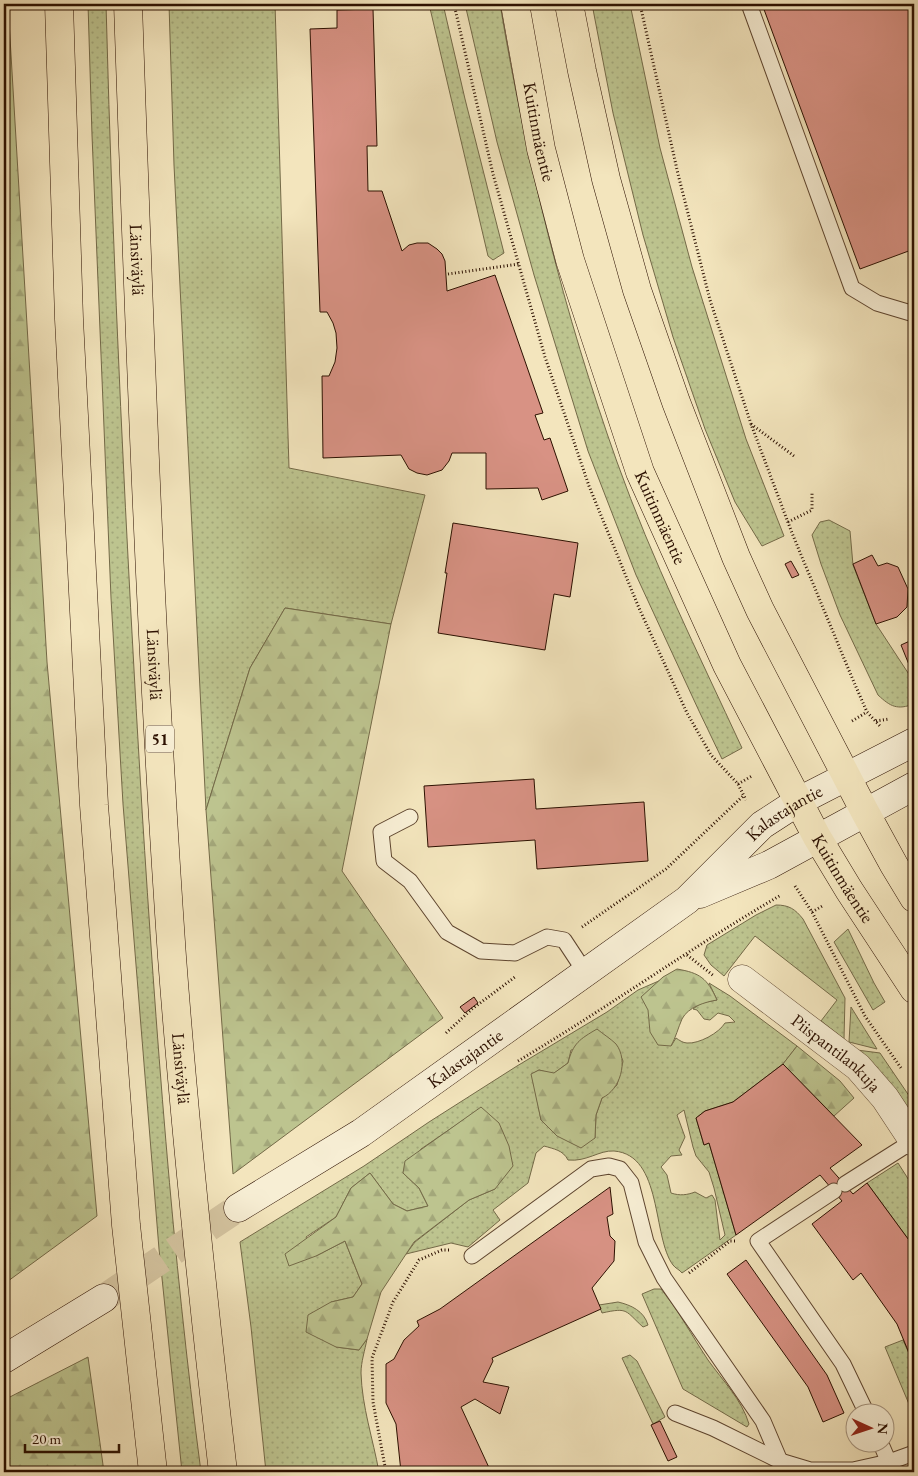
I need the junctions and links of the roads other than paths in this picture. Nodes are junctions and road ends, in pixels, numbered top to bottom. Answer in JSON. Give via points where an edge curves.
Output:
{"nodes":[{"id":1,"x":59,"y":4,"type":"edge"},
{"id":2,"x":128,"y":4,"type":"edge"},
{"id":3,"x":515,"y":4,"type":"edge"},
{"id":4,"x":569,"y":4,"type":"edge"},
{"id":5,"x":748,"y":4,"type":"edge"},
{"id":6,"x":914,"y":314,"type":"edge"},
{"id":7,"x":914,"y":742,"type":"edge"},
{"id":8,"x":846,"y":777,"type":"junction"},
{"id":9,"x":914,"y":786,"type":"edge"},
{"id":10,"x":799,"y":801,"type":"junction"},
{"id":11,"x":865,"y":812,"type":"junction"},
{"id":12,"x":410,"y":817,"type":"dead end"},
{"id":13,"x":818,"y":838,"type":"junction"},
{"id":14,"x":914,"y":898,"type":"edge"},
{"id":15,"x":687,"y":900,"type":"junction"},
{"id":16,"x":585,"y":972,"type":"junction"},
{"id":17,"x":742,"y":979,"type":"dead end"},
{"id":18,"x":914,"y":988,"type":"edge"},
{"id":19,"x":914,"y":1142,"type":"edge"},
{"id":20,"x":238,"y":1208,"type":"tunnel mouth"},
{"id":21,"x":472,"y":1256,"type":"road end"},
{"id":22,"x":104,"y":1298,"type":"tunnel mouth"},
{"id":23,"x":4,"y":1359,"type":"edge"},
{"id":24,"x":862,"y":1404,"type":"edge"},
{"id":25,"x":674,"y":1413,"type":"dead end"},
{"id":26,"x":914,"y":1453,"type":"edge"},
{"id":27,"x":885,"y":1454,"type":"edge"},
{"id":28,"x":780,"y":1461,"type":"junction"},
{"id":29,"x":891,"y":1467,"type":"edge"},
{"id":30,"x":153,"y":1472,"type":"edge"},
{"id":31,"x":223,"y":1472,"type":"edge"}],
"edges":[{"from":1,"to":30,"type":"main road","via":[[69,319],[94,804],[126,1225]]},
{"from":2,"to":31,"type":"main road","name":"Länsiväylä","number":"51","via":[[150,563],[172,958]]},
{"from":3,"to":10,"type":"main road","name":"Kuitinmäentie","via":[[541,149],[570,260],[640,472],[727,665]]},
{"from":4,"to":8,"type":"main road","via":[[606,179],[637,290],[676,402],[736,556]]},
{"from":5,"to":6,"type":"lane","via":[[852,288],[877,304]]},
{"from":7,"to":8,"type":"main road","name":"Kalastajantie"},
{"from":8,"to":10,"type":"main road","name":"Kalastajantie"},
{"from":8,"to":11,"type":"main road"},
{"from":9,"to":11,"type":"main road","name":"Kalastajantie"},
{"from":10,"to":13,"type":"main road","name":"Kuitinmäentie"},
{"from":10,"to":15,"type":"main road","name":"Kalastajantie","via":[[762,825]]},
{"from":11,"to":13,"type":"main road","name":"Kalastajantie"},
{"from":11,"to":14,"type":"main road"},
{"from":12,"to":16,"type":"lane","via":[[381,832],[384,861],[410,882],[447,932],[482,950],[515,953],[547,937],[564,940]]},
{"from":13,"to":15,"type":"main road","name":"Kalastajantie","via":[[768,865]]},
{"from":13,"to":18,"type":"main road","name":"Kuitinmäentie"},
{"from":15,"to":16,"type":"main road","name":"Kalastajantie"},
{"from":16,"to":20,"type":"main road","name":"Kalastajantie","via":[[361,1133]]},
{"from":17,"to":19,"type":"main road","name":"Piispantilankuja","via":[[858,1067],[885,1098]]},
{"from":19,"to":24,"type":"lane","via":[[758,1241],[843,1364]]},
{"from":21,"to":28,"type":"lane","via":[[591,1170],[609,1166],[620,1169],[631,1184],[646,1242],[664,1278],[763,1421]]},
{"from":22,"to":23,"type":"main road"},
{"from":25,"to":28,"type":"lane"},
{"from":26,"to":29,"type":"lane"},
{"from":27,"to":29,"type":"lane"},
{"from":28,"to":29,"type":"lane","via":[[810,1470]]}]}
